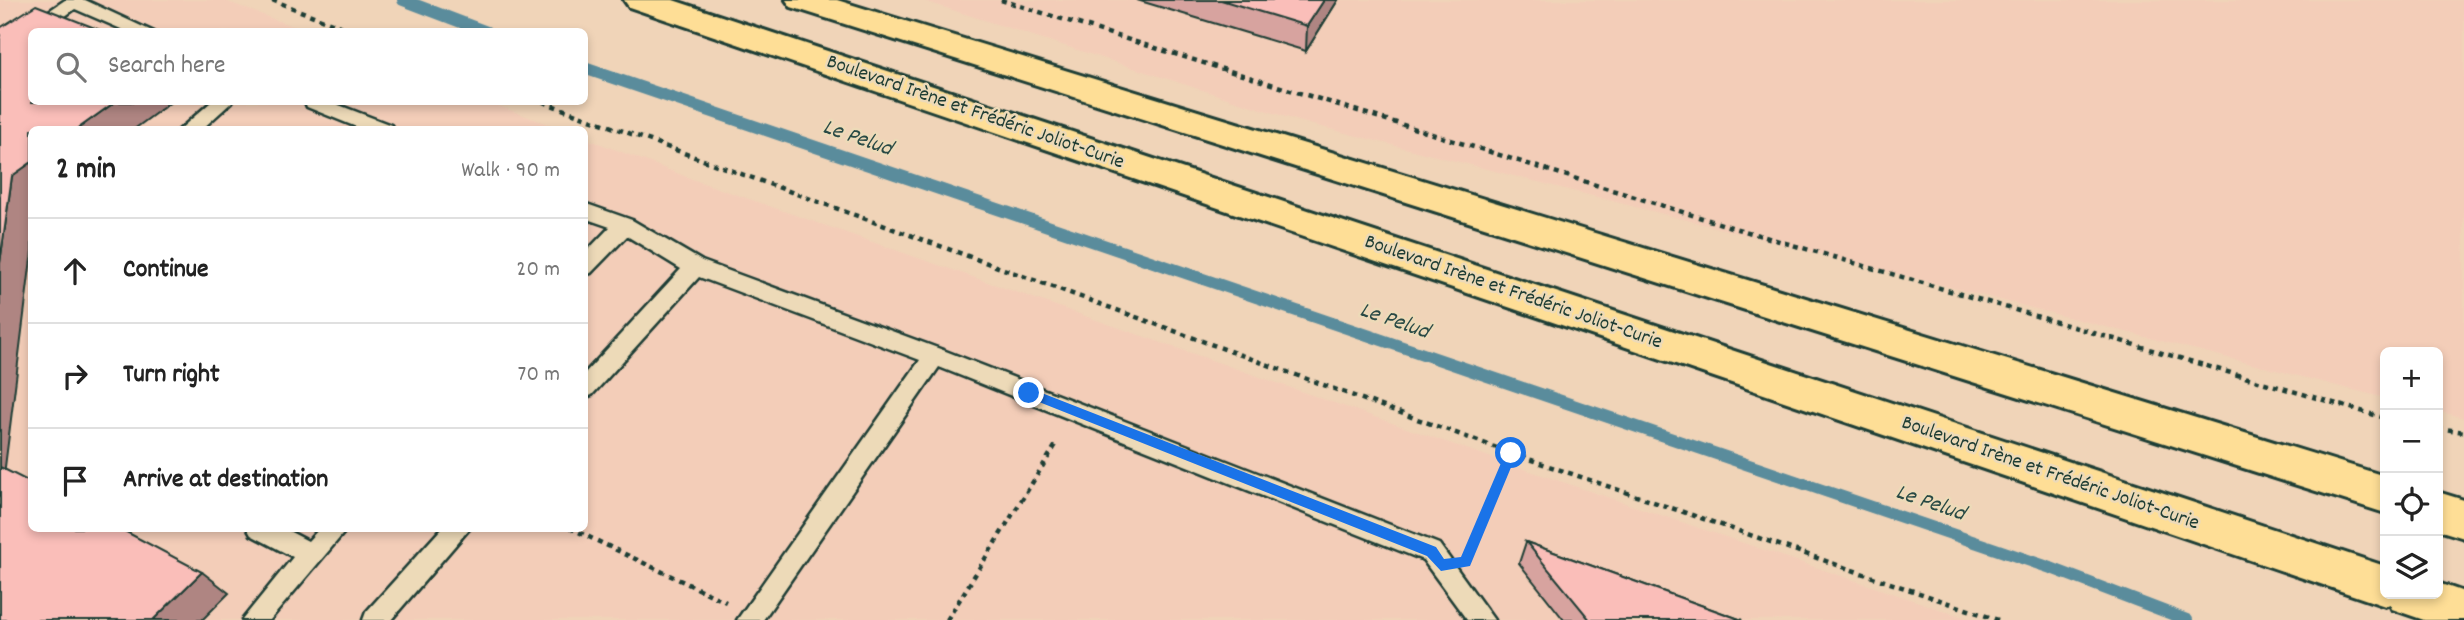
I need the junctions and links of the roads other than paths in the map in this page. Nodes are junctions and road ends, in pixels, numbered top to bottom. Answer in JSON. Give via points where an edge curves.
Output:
{"nodes":[{"id":1,"x":640,"y":0,"type":"edge"},
{"id":2,"x":802,"y":0,"type":"edge"},
{"id":3,"x":36,"y":28,"type":"edge"},
{"id":4,"x":136,"y":28,"type":"edge"},
{"id":5,"x":28,"y":33,"type":"edge"},
{"id":6,"x":0,"y":52,"type":"edge"},
{"id":7,"x":219,"y":105,"type":"edge"},
{"id":8,"x":322,"y":105,"type":"edge"},
{"id":9,"x":193,"y":126,"type":"edge"},
{"id":10,"x":374,"y":126,"type":"edge"},
{"id":11,"x":588,"y":211,"type":"edge"},
{"id":12,"x":625,"y":225,"type":"junction"},
{"id":13,"x":588,"y":263,"type":"edge"},
{"id":14,"x":695,"y":267,"type":"junction"},
{"id":15,"x":935,"y":356,"type":"junction"},
{"id":16,"x":588,"y":385,"type":"edge"},
{"id":17,"x":2380,"y":493,"type":"edge"},
{"id":18,"x":2443,"y":513,"type":"edge"},
{"id":19,"x":2464,"y":519,"type":"edge"},
{"id":20,"x":267,"y":532,"type":"edge"},
{"id":21,"x":332,"y":532,"type":"edge"},
{"id":22,"x":454,"y":532,"type":"edge"},
{"id":23,"x":311,"y":554,"type":"junction"},
{"id":24,"x":2380,"y":584,"type":"edge"},
{"id":25,"x":2424,"y":599,"type":"edge"},
{"id":26,"x":2464,"y":612,"type":"edge"},
{"id":27,"x":751,"y":617,"type":"edge"},
{"id":28,"x":254,"y":620,"type":"edge"},
{"id":29,"x":375,"y":620,"type":"edge"},
{"id":30,"x":1482,"y":620,"type":"edge"}],
"edges":[{"from":1,"to":24,"type":"main road","name":"Boulevard Irène et Frédéric Joliot-Curie"},
{"from":2,"to":17,"type":"main road"},
{"from":3,"to":4,"type":"lane","via":[[74,2]]},
{"from":5,"to":6,"type":"lane"},
{"from":7,"to":9,"type":"lane"},
{"from":8,"to":10,"type":"lane"},
{"from":11,"to":12,"type":"lane"},
{"from":12,"to":13,"type":"lane"},
{"from":12,"to":14,"type":"lane"},
{"from":14,"to":15,"type":"lane"},
{"from":14,"to":16,"type":"lane"},
{"from":15,"to":27,"type":"lane"},
{"from":15,"to":30,"type":"lane","via":[[1431,552]]},
{"from":18,"to":19,"type":"main road"},
{"from":20,"to":23,"type":"lane"},
{"from":21,"to":23,"type":"lane"},
{"from":22,"to":29,"type":"lane"},
{"from":23,"to":28,"type":"lane"},
{"from":25,"to":26,"type":"main road"}]}
